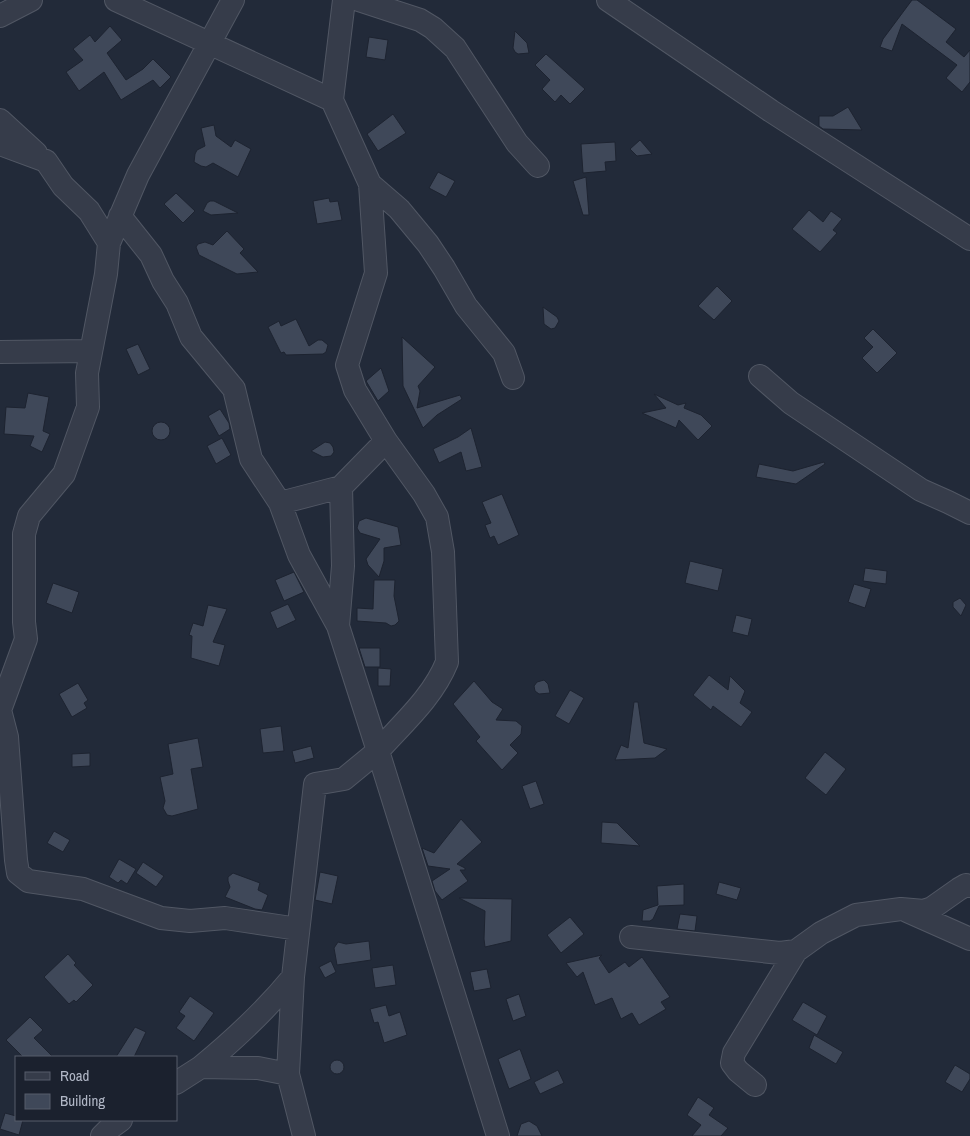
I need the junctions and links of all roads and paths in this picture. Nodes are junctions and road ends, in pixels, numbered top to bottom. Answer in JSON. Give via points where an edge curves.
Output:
{"nodes":[{"id":1,"x":31,"y":0,"type":"edge"},
{"id":2,"x":233,"y":0,"type":"edge"},
{"id":3,"x":344,"y":0,"type":"edge"},
{"id":4,"x":359,"y":0,"type":"edge"},
{"id":5,"x":608,"y":0,"type":"edge"},
{"id":6,"x":115,"y":1,"type":"edge"},
{"id":7,"x":0,"y":16,"type":"edge"},
{"id":8,"x":210,"y":44,"type":"junction"},
{"id":9,"x":332,"y":100,"type":"junction"},
{"id":10,"x":0,"y":120,"type":"edge"},
{"id":11,"x":0,"y":144,"type":"edge"},
{"id":12,"x":46,"y":161,"type":"junction"},
{"id":13,"x":538,"y":166,"type":"dead end"},
{"id":14,"x":370,"y":184,"type":"junction"},
{"id":15,"x":120,"y":216,"type":"junction"},
{"id":16,"x":970,"y":239,"type":"edge"},
{"id":17,"x":109,"y":243,"type":"junction"},
{"id":18,"x":91,"y":351,"type":"junction"},
{"id":19,"x":0,"y":352,"type":"edge"},
{"id":20,"x":760,"y":376,"type":"dead end"},
{"id":21,"x":513,"y":378,"type":"dead end"},
{"id":22,"x":386,"y":441,"type":"junction"},
{"id":23,"x":340,"y":487,"type":"junction"},
{"id":24,"x":280,"y":503,"type":"junction"},
{"id":25,"x":970,"y":513,"type":"edge"},
{"id":26,"x":338,"y":626,"type":"junction"},
{"id":27,"x":0,"y":710,"type":"edge"},
{"id":28,"x":378,"y":750,"type":"junction"},
{"id":29,"x":970,"y":886,"type":"edge"},
{"id":30,"x":901,"y":909,"type":"junction"},
{"id":31,"x":298,"y":929,"type":"junction"},
{"id":32,"x":631,"y":937,"type":"dead end"},
{"id":33,"x":970,"y":939,"type":"edge"},
{"id":34,"x":796,"y":951,"type":"junction"},
{"id":35,"x":293,"y":977,"type":"junction"},
{"id":36,"x":201,"y":1067,"type":"junction"},
{"id":37,"x":288,"y":1074,"type":"junction"},
{"id":38,"x":178,"y":1082,"type":"edge"},
{"id":39,"x":756,"y":1085,"type":"dead end"},
{"id":40,"x":120,"y":1121,"type":"edge"},
{"id":41,"x":102,"y":1136,"type":"edge"},
{"id":42,"x":304,"y":1136,"type":"edge"},
{"id":43,"x":498,"y":1136,"type":"edge"}],
"edges":[{"from":1,"to":7,"type":"street"},
{"from":2,"to":8,"type":"street"},
{"from":3,"to":9,"type":"street"},
{"from":4,"to":13,"type":"street","via":[[420,20],[444,37],[455,48],[517,143]]},
{"from":5,"to":16,"type":"street"},
{"from":6,"to":8,"type":"street"},
{"from":8,"to":9,"type":"street"},
{"from":8,"to":15,"type":"street","via":[[138,175]]},
{"from":9,"to":14,"type":"street"},
{"from":10,"to":12,"type":"street"},
{"from":11,"to":12,"type":"street"},
{"from":12,"to":17,"type":"street","via":[[63,186],[89,211]]},
{"from":14,"to":21,"type":"street","via":[[399,209],[428,244],[466,306],[504,353]]},
{"from":14,"to":22,"type":"street","via":[[376,273],[347,365],[355,390]]},
{"from":15,"to":17,"type":"street"},
{"from":15,"to":24,"type":"street","via":[[151,255],[191,337],[234,389],[251,459]]},
{"from":17,"to":18,"type":"street"},
{"from":18,"to":19,"type":"street"},
{"from":18,"to":27,"type":"street","via":[[87,373],[88,407],[71,457],[64,474],[26,523],[26,639]]},
{"from":20,"to":25,"type":"street","via":[[791,403],[921,490]]},
{"from":22,"to":23,"type":"street"},
{"from":22,"to":28,"type":"street","via":[[437,517],[443,552],[447,662],[430,694]]},
{"from":23,"to":24,"type":"street"},
{"from":23,"to":26,"type":"street","via":[[343,566]]},
{"from":24,"to":26,"type":"street","via":[[299,555]]},
{"from":26,"to":28,"type":"street"},
{"from":27,"to":31,"type":"street","via":[[7,737],[18,873],[28,881],[83,889],[161,918],[190,921],[225,918]]},
{"from":28,"to":31,"type":"street","via":[[344,779],[315,784]]},
{"from":28,"to":43,"type":"street"},
{"from":29,"to":30,"type":"street","via":[[966,885],[924,911]]},
{"from":30,"to":33,"type":"street"},
{"from":30,"to":34,"type":"street","via":[[864,913],[847,919]]},
{"from":31,"to":35,"type":"street"},
{"from":32,"to":34,"type":"street","via":[[780,953]]},
{"from":34,"to":39,"type":"street","via":[[734,1054],[732,1062],[738,1071]]},
{"from":35,"to":36,"type":"street","via":[[271,1003]]},
{"from":35,"to":37,"type":"street"},
{"from":36,"to":37,"type":"street","via":[[258,1068]]},
{"from":36,"to":38,"type":"street"},
{"from":37,"to":42,"type":"street"},
{"from":40,"to":41,"type":"street"}]}
